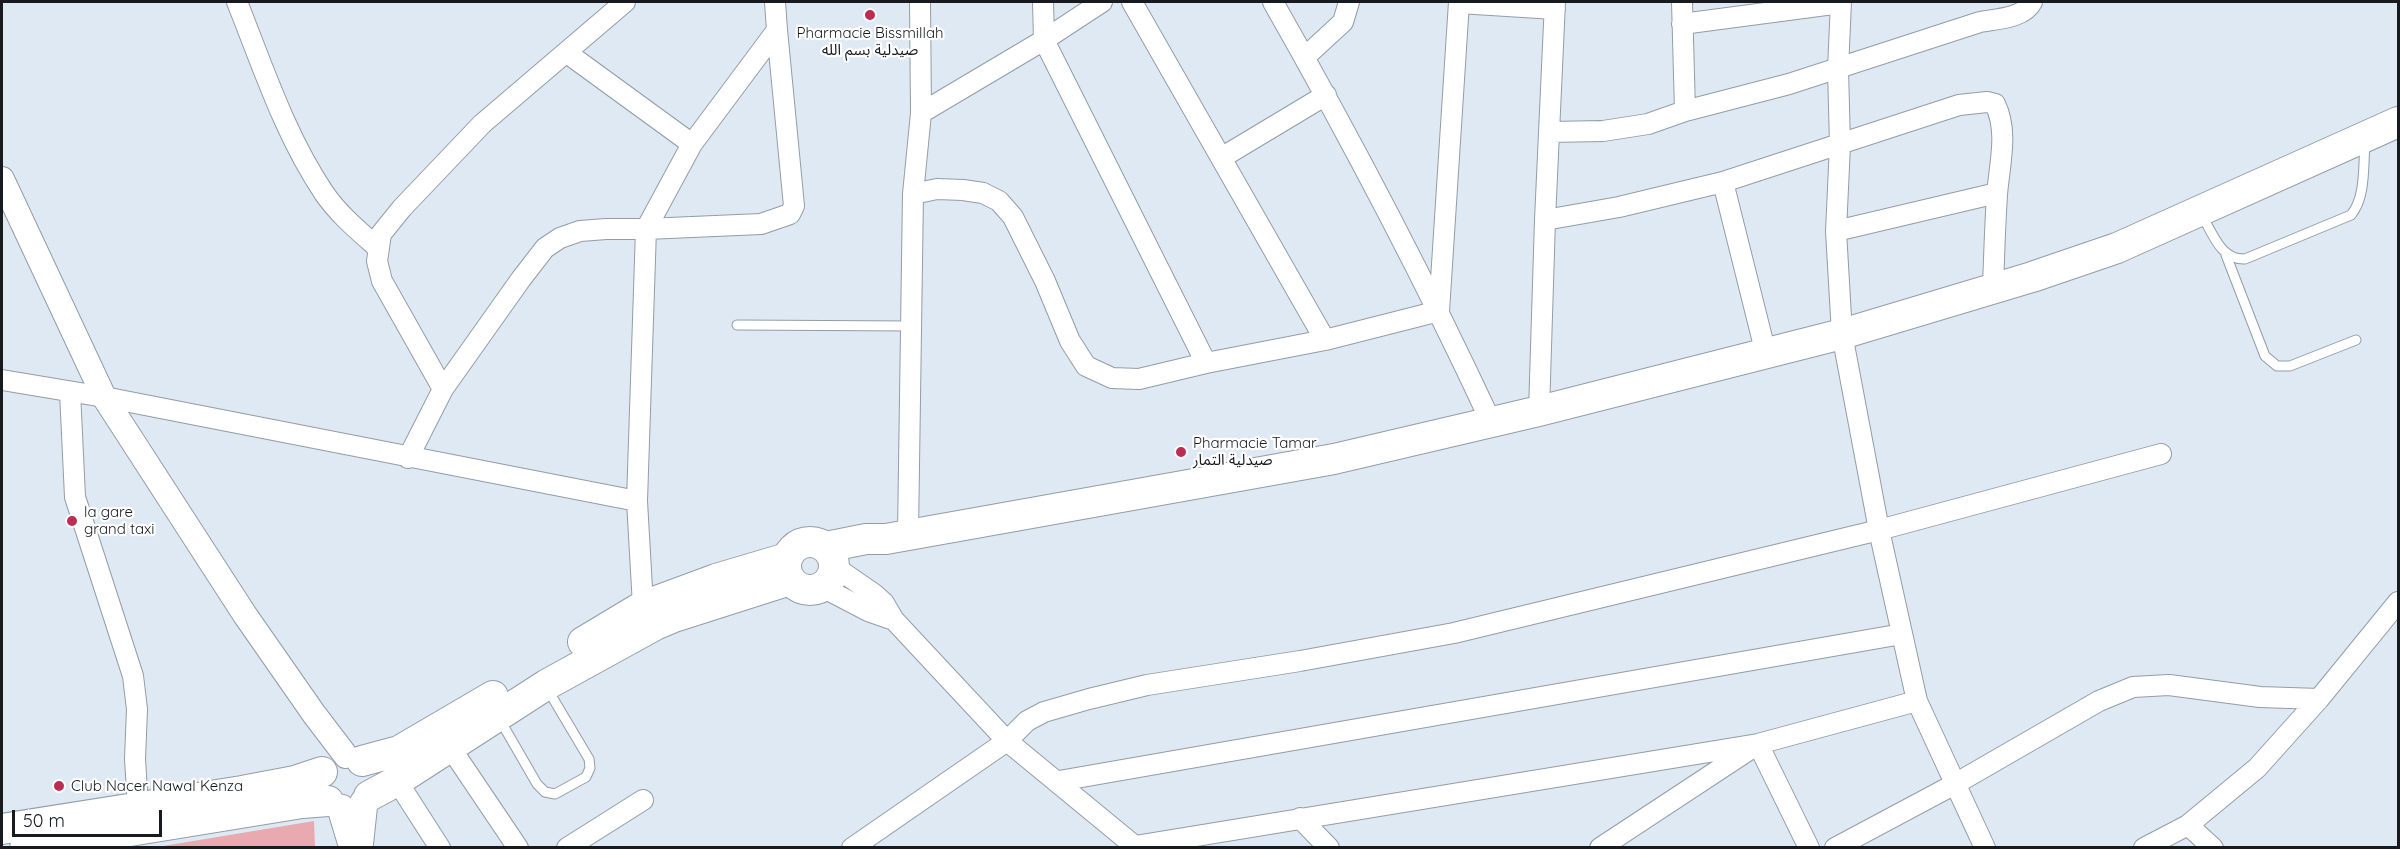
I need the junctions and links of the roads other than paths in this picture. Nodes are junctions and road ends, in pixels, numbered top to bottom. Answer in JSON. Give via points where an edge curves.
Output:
{"nodes":[{"id":1,"x":237,"y":2,"type":"edge"},
{"id":2,"x":625,"y":2,"type":"edge"},
{"id":3,"x":776,"y":2,"type":"edge"},
{"id":4,"x":920,"y":2,"type":"edge"},
{"id":5,"x":1043,"y":2,"type":"edge"},
{"id":6,"x":1102,"y":2,"type":"edge"},
{"id":7,"x":1132,"y":2,"type":"edge"},
{"id":8,"x":1273,"y":2,"type":"edge"},
{"id":9,"x":1349,"y":2,"type":"edge"},
{"id":10,"x":1459,"y":2,"type":"edge"},
{"id":11,"x":1682,"y":2,"type":"edge"},
{"id":12,"x":1841,"y":2,"type":"edge"},
{"id":13,"x":2032,"y":2,"type":"edge"},
{"id":14,"x":1555,"y":5,"type":"edge"},
{"id":15,"x":1682,"y":24,"type":"junction"},
{"id":16,"x":777,"y":30,"type":"junction"},
{"id":17,"x":1044,"y":40,"type":"junction"},
{"id":18,"x":567,"y":53,"type":"junction"},
{"id":19,"x":1305,"y":57,"type":"junction"},
{"id":20,"x":1838,"y":69,"type":"junction"},
{"id":21,"x":1326,"y":95,"type":"junction"},
{"id":22,"x":1685,"y":111,"type":"junction"},
{"id":23,"x":921,"y":113,"type":"junction"},
{"id":24,"x":2398,"y":122,"type":"edge"},
{"id":25,"x":1549,"y":132,"type":"junction"},
{"id":26,"x":2366,"y":137,"type":"junction"},
{"id":27,"x":692,"y":144,"type":"junction"},
{"id":28,"x":1840,"y":145,"type":"junction"},
{"id":29,"x":1221,"y":158,"type":"junction"},
{"id":30,"x":2,"y":179,"type":"edge"},
{"id":31,"x":1723,"y":182,"type":"junction"},
{"id":32,"x":1997,"y":193,"type":"junction"},
{"id":33,"x":913,"y":194,"type":"junction"},
{"id":34,"x":2200,"y":212,"type":"junction"},
{"id":35,"x":1545,"y":220,"type":"junction"},
{"id":36,"x":646,"y":229,"type":"junction"},
{"id":37,"x":1836,"y":231,"type":"junction"},
{"id":38,"x":379,"y":249,"type":"junction"},
{"id":39,"x":2226,"y":255,"type":"junction"},
{"id":40,"x":1993,"y":288,"type":"junction"},
{"id":41,"x":1439,"y":311,"type":"junction"},
{"id":42,"x":737,"y":325,"type":"dead end"},
{"id":43,"x":911,"y":326,"type":"junction"},
{"id":44,"x":1842,"y":334,"type":"junction"},
{"id":45,"x":1325,"y":340,"type":"junction"},
{"id":46,"x":2356,"y":340,"type":"dead end"},
{"id":47,"x":1766,"y":354,"type":"junction"},
{"id":48,"x":1206,"y":363,"type":"junction"},
{"id":49,"x":2,"y":380,"type":"edge"},
{"id":50,"x":443,"y":389,"type":"junction"},
{"id":51,"x":70,"y":392,"type":"junction"},
{"id":52,"x":104,"y":397,"type":"junction"},
{"id":53,"x":1539,"y":411,"type":"junction"},
{"id":54,"x":1491,"y":422,"type":"junction"},
{"id":55,"x":2161,"y":454,"type":"dead end"},
{"id":56,"x":408,"y":458,"type":"junction"},
{"id":57,"x":637,"y":501,"type":"junction"},
{"id":58,"x":1879,"y":530,"type":"junction"},
{"id":59,"x":897,"y":536,"type":"junction"},
{"id":60,"x":829,"y":566,"type":"junction"},
{"id":61,"x":789,"y":569,"type":"junction"},
{"id":62,"x":2398,"y":602,"type":"edge"},
{"id":63,"x":644,"y":606,"type":"junction"},
{"id":64,"x":1902,"y":634,"type":"junction"},
{"id":65,"x":546,"y":685,"type":"junction"},
{"id":66,"x":2319,"y":699,"type":"junction"},
{"id":67,"x":1917,"y":701,"type":"junction"},
{"id":68,"x":497,"y":716,"type":"junction"},
{"id":69,"x":1007,"y":741,"type":"junction"},
{"id":70,"x":1758,"y":744,"type":"junction"},
{"id":71,"x":450,"y":747,"type":"junction"},
{"id":72,"x":339,"y":763,"type":"junction"},
{"id":73,"x":397,"y":781,"type":"junction"},
{"id":74,"x":1059,"y":781,"type":"junction"},
{"id":75,"x":1955,"y":784,"type":"junction"},
{"id":76,"x":643,"y":800,"type":"dead end"},
{"id":77,"x":351,"y":802,"type":"junction"},
{"id":78,"x":138,"y":807,"type":"junction"},
{"id":79,"x":1300,"y":818,"type":"junction"},
{"id":80,"x":2188,"y":825,"type":"junction"},
{"id":81,"x":2,"y":829,"type":"edge"},
{"id":82,"x":1605,"y":846,"type":"edge"},
{"id":83,"x":1136,"y":847,"type":"edge"},
{"id":84,"x":25,"y":848,"type":"edge"},
{"id":85,"x":353,"y":848,"type":"edge"},
{"id":86,"x":359,"y":848,"type":"edge"},
{"id":87,"x":440,"y":848,"type":"edge"},
{"id":88,"x":518,"y":848,"type":"edge"},
{"id":89,"x":567,"y":848,"type":"edge"},
{"id":90,"x":852,"y":848,"type":"edge"},
{"id":91,"x":1329,"y":848,"type":"edge"},
{"id":92,"x":1809,"y":848,"type":"edge"},
{"id":93,"x":1835,"y":848,"type":"edge"},
{"id":94,"x":1985,"y":848,"type":"edge"},
{"id":95,"x":2144,"y":848,"type":"edge"},
{"id":96,"x":2213,"y":848,"type":"edge"}],
"edges":[{"from":1,"to":38,"type":"street","via":[[293,142],[325,195]]},
{"from":2,"to":18,"type":"street"},
{"from":3,"to":16,"type":"street"},
{"from":4,"to":23,"type":"street"},
{"from":5,"to":17,"type":"street"},
{"from":6,"to":17,"type":"street"},
{"from":7,"to":29,"type":"street"},
{"from":8,"to":19,"type":"street"},
{"from":9,"to":19,"type":"street","via":[[1343,22]]},
{"from":10,"to":14,"type":"street"},
{"from":10,"to":41,"type":"street"},
{"from":11,"to":15,"type":"street"},
{"from":12,"to":15,"type":"street"},
{"from":12,"to":20,"type":"street"},
{"from":13,"to":20,"type":"street","via":[[2013,15],[1980,22]]},
{"from":14,"to":25,"type":"street"},
{"from":15,"to":22,"type":"street"},
{"from":16,"to":27,"type":"street"},
{"from":16,"to":36,"type":"street","via":[[794,206],[789,214],[761,224]]},
{"from":17,"to":23,"type":"street"},
{"from":17,"to":48,"type":"street"},
{"from":18,"to":27,"type":"street"},
{"from":18,"to":38,"type":"street","via":[[482,124],[402,208],[381,234]]},
{"from":19,"to":21,"type":"street"},
{"from":20,"to":22,"type":"street"},
{"from":20,"to":28,"type":"street"},
{"from":21,"to":29,"type":"street"},
{"from":21,"to":41,"type":"street"},
{"from":22,"to":25,"type":"street","via":[[1626,129]]},
{"from":23,"to":33,"type":"street"},
{"from":24,"to":26,"type":"main road"},
{"from":25,"to":35,"type":"street"},
{"from":26,"to":34,"type":"main road"},
{"from":26,"to":39,"type":"lane","via":[[2360,197],[2351,215],[2245,259]]},
{"from":27,"to":36,"type":"street"},
{"from":28,"to":31,"type":"street"},
{"from":28,"to":32,"type":"street","via":[[1959,105],[1995,104],[2001,120],[2002,159]]},
{"from":28,"to":37,"type":"street"},
{"from":29,"to":45,"type":"street"},
{"from":30,"to":52,"type":"street"},
{"from":31,"to":35,"type":"street"},
{"from":31,"to":47,"type":"street"},
{"from":32,"to":37,"type":"street"},
{"from":32,"to":40,"type":"street"},
{"from":33,"to":43,"type":"street"},
{"from":33,"to":48,"type":"street","via":[[963,190],[999,201],[1046,281],[1070,341],[1086,366],[1112,378],[1139,379]]},
{"from":34,"to":39,"type":"lane"},
{"from":34,"to":40,"type":"main road","via":[[2117,248]]},
{"from":35,"to":53,"type":"street"},
{"from":36,"to":50,"type":"street","via":[[580,231],[545,248]]},
{"from":36,"to":57,"type":"street"},
{"from":37,"to":44,"type":"street"},
{"from":38,"to":50,"type":"street","via":[[377,261],[382,281]]},
{"from":39,"to":46,"type":"lane","via":[[2265,356],[2277,366],[2290,366]]},
{"from":40,"to":44,"type":"main road"},
{"from":41,"to":45,"type":"street"},
{"from":41,"to":54,"type":"street"},
{"from":42,"to":43,"type":"lane"},
{"from":43,"to":59,"type":"street"},
{"from":44,"to":47,"type":"main road"},
{"from":44,"to":58,"type":"street"},
{"from":45,"to":48,"type":"street"},
{"from":47,"to":53,"type":"main road"},
{"from":49,"to":51,"type":"street"},
{"from":50,"to":56,"type":"street"},
{"from":51,"to":52,"type":"street"},
{"from":51,"to":78,"type":"street","via":[[75,497],[133,675]]},
{"from":52,"to":56,"type":"street"},
{"from":52,"to":72,"type":"street","via":[[314,714]]},
{"from":53,"to":54,"type":"main road"},
{"from":54,"to":59,"type":"main road","via":[[1334,459]]},
{"from":55,"to":58,"type":"street"},
{"from":56,"to":57,"type":"street"},
{"from":57,"to":63,"type":"street"},
{"from":58,"to":64,"type":"street"},
{"from":58,"to":69,"type":"street","via":[[1454,633],[1089,699],[1044,712],[1027,721]]},
{"from":59,"to":60,"type":"main road","via":[[868,553]]},
{"from":60,"to":61,"type":"main road","via":[[815,590],[801,588]]},
{"from":60,"to":61,"type":"main road","via":[[819,543],[803,542],[796,546]]},
{"from":60,"to":69,"type":"street","via":[[868,611],[894,620]]},
{"from":61,"to":63,"type":"main road","via":[[716,579]]},
{"from":61,"to":65,"type":"main road","via":[[674,617]]},
{"from":62,"to":66,"type":"street"},
{"from":63,"to":72,"type":"main road","via":[[399,751]]},
{"from":64,"to":67,"type":"street"},
{"from":64,"to":74,"type":"street"},
{"from":65,"to":68,"type":"main road"},
{"from":65,"to":68,"type":"lane","via":[[589,759],[586,777],[555,794],[545,792]]},
{"from":66,"to":75,"type":"street","via":[[2260,697],[2169,685],[2133,687],[2098,701]]},
{"from":66,"to":80,"type":"street","via":[[2257,768]]},
{"from":67,"to":70,"type":"street"},
{"from":67,"to":75,"type":"street"},
{"from":68,"to":71,"type":"main road"},
{"from":69,"to":74,"type":"street"},
{"from":69,"to":90,"type":"street"},
{"from":70,"to":79,"type":"street"},
{"from":70,"to":82,"type":"street"},
{"from":70,"to":92,"type":"street"},
{"from":71,"to":73,"type":"main road"},
{"from":71,"to":88,"type":"street"},
{"from":72,"to":77,"type":"main road","via":[[321,788]]},
{"from":72,"to":77,"type":"main road","via":[[371,773],[372,788]]},
{"from":72,"to":78,"type":"main road","via":[[295,781]]},
{"from":73,"to":77,"type":"main road"},
{"from":73,"to":87,"type":"street"},
{"from":74,"to":83,"type":"street"},
{"from":75,"to":93,"type":"street"},
{"from":75,"to":94,"type":"street"},
{"from":76,"to":89,"type":"street"},
{"from":77,"to":84,"type":"main road","via":[[302,803]]},
{"from":77,"to":85,"type":"main road"},
{"from":77,"to":86,"type":"main road"},
{"from":78,"to":81,"type":"main road"},
{"from":79,"to":83,"type":"street"},
{"from":79,"to":91,"type":"street"},
{"from":80,"to":95,"type":"street"},
{"from":80,"to":96,"type":"street"}]}
